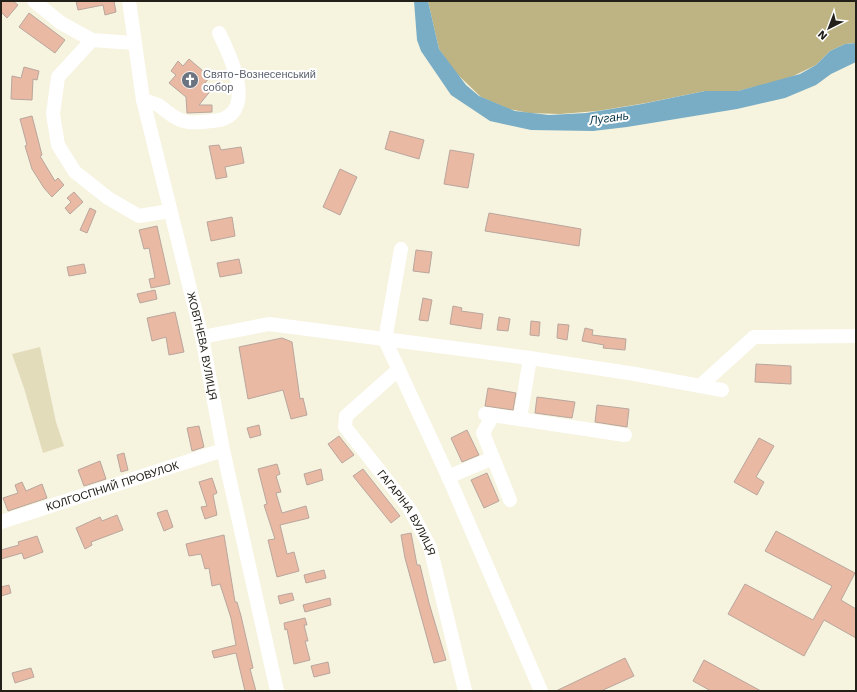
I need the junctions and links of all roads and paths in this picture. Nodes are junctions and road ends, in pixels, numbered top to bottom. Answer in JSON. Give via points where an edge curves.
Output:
{"nodes":[{"id":1,"x":34,"y":1,"type":"edge"},
{"id":2,"x":129,"y":1,"type":"edge"},
{"id":3,"x":219,"y":33,"type":"dead end"},
{"id":4,"x":92,"y":40,"type":"junction"},
{"id":5,"x":133,"y":43,"type":"junction"},
{"id":6,"x":143,"y":100,"type":"junction"},
{"id":7,"x":170,"y":211,"type":"junction"},
{"id":8,"x":401,"y":249,"type":"dead end"},
{"id":9,"x":856,"y":336,"type":"edge"},
{"id":10,"x":202,"y":337,"type":"junction"},
{"id":11,"x":386,"y":340,"type":"junction"},
{"id":12,"x":530,"y":358,"type":"junction"},
{"id":13,"x":400,"y":369,"type":"junction"},
{"id":14,"x":700,"y":386,"type":"junction"},
{"id":15,"x":722,"y":390,"type":"dead end"},
{"id":16,"x":520,"y":419,"type":"junction"},
{"id":17,"x":625,"y":435,"type":"dead end"},
{"id":18,"x":223,"y":450,"type":"junction"},
{"id":19,"x":493,"y":458,"type":"junction"},
{"id":20,"x":448,"y":477,"type":"junction"},
{"id":21,"x":510,"y":500,"type":"dead end"},
{"id":22,"x":1,"y":522,"type":"edge"},
{"id":23,"x":277,"y":691,"type":"edge"},
{"id":24,"x":465,"y":691,"type":"edge"},
{"id":25,"x":541,"y":691,"type":"edge"}],
"edges":[{"from":1,"to":4,"type":"street","via":[[61,23]]},
{"from":2,"to":5,"type":"street","name":"ЖОВТНЕВА ВУЛИЦЯ"},
{"from":3,"to":6,"type":"street","via":[[233,61],[238,83],[237,107],[228,115],[221,121],[184,122],[158,105]]},
{"from":4,"to":5,"type":"street"},
{"from":4,"to":7,"type":"street","via":[[58,77],[53,114],[58,145],[75,172],[108,198],[139,216]]},
{"from":5,"to":6,"type":"street","name":"ЖОВТНЕВА ВУЛИЦЯ"},
{"from":6,"to":7,"type":"street","name":"ЖОВТНЕВА ВУЛИЦЯ"},
{"from":7,"to":10,"type":"street","name":"ЖОВТНЕВА ВУЛИЦЯ"},
{"from":8,"to":11,"type":"street"},
{"from":9,"to":14,"type":"street","via":[[754,337]]},
{"from":10,"to":11,"type":"street","via":[[269,324]]},
{"from":10,"to":18,"type":"street","name":"ЖОВТНЕВА ВУЛИЦЯ"},
{"from":11,"to":12,"type":"street"},
{"from":11,"to":13,"type":"street"},
{"from":12,"to":14,"type":"street"},
{"from":12,"to":16,"type":"street"},
{"from":13,"to":20,"type":"street"},
{"from":13,"to":24,"type":"street","name":"ГАГАРІНА ВУЛИЦЯ","via":[[346,416],[345,427],[409,508],[430,547]]},
{"from":14,"to":15,"type":"street"},
{"from":16,"to":17,"type":"street"},
{"from":16,"to":19,"type":"street","via":[[489,414],[483,433]]},
{"from":18,"to":22,"type":"street","name":"КОЛГОСПНИЙ ПРОВУЛОК"},
{"from":18,"to":23,"type":"street","name":"ЖОВТНЕВА ВУЛИЦЯ"},
{"from":19,"to":20,"type":"street"},
{"from":19,"to":21,"type":"street"},
{"from":20,"to":25,"type":"street"}]}
